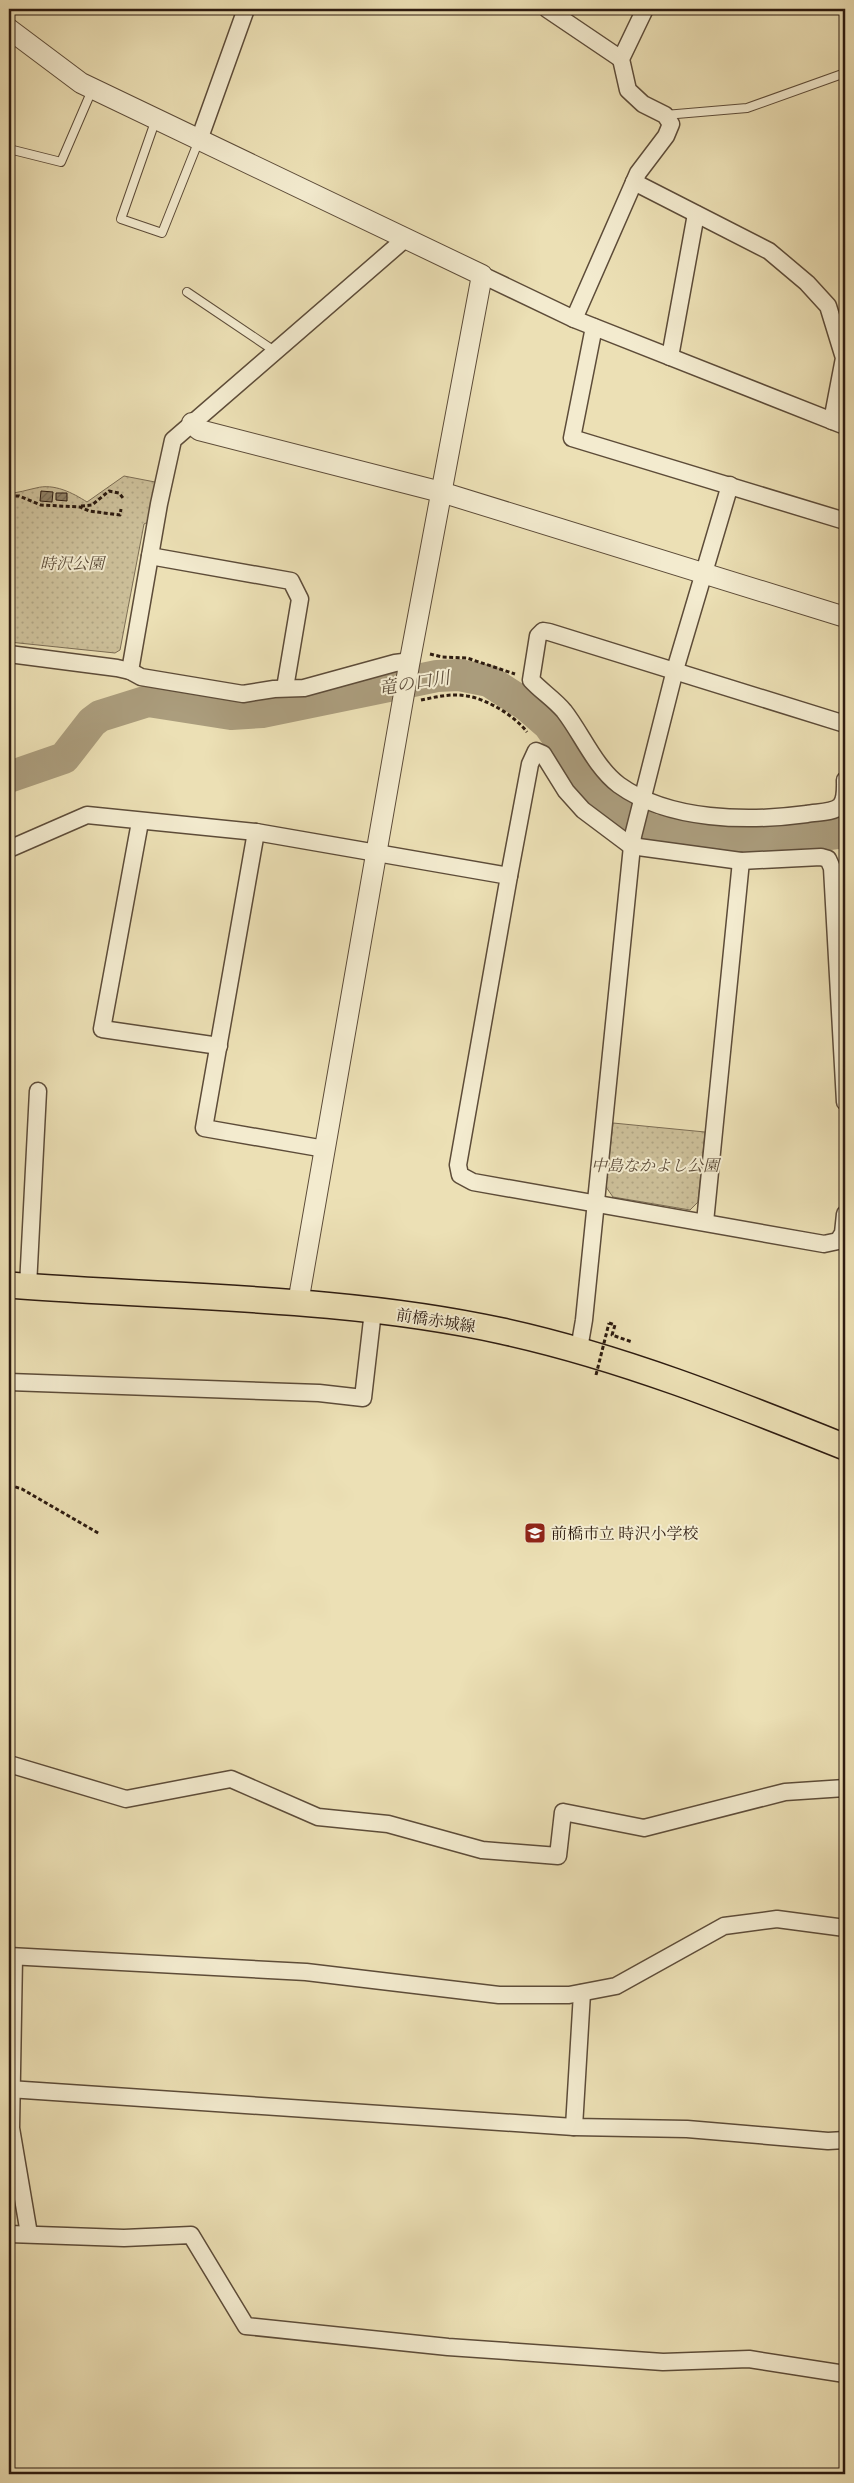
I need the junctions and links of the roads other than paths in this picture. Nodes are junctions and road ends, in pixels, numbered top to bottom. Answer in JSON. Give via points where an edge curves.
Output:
{"nodes":[{"id":1,"x":246,"y":9,"type":"edge"},
{"id":2,"x":547,"y":9,"type":"edge"},
{"id":3,"x":645,"y":9,"type":"edge"},
{"id":4,"x":9,"y":28,"type":"edge"},
{"id":5,"x":621,"y":59,"type":"junction"},
{"id":6,"x":845,"y":72,"type":"edge"},
{"id":7,"x":92,"y":88,"type":"junction"},
{"id":8,"x":665,"y":115,"type":"junction"},
{"id":9,"x":156,"y":119,"type":"junction"},
{"id":10,"x":199,"y":140,"type":"junction"},
{"id":11,"x":9,"y":149,"type":"edge"},
{"id":12,"x":634,"y":182,"type":"junction"},
{"id":13,"x":696,"y":214,"type":"junction"},
{"id":14,"x":405,"y":239,"type":"junction"},
{"id":15,"x":482,"y":275,"type":"junction"},
{"id":16,"x":187,"y":292,"type":"dead end"},
{"id":17,"x":574,"y":319,"type":"junction"},
{"id":18,"x":594,"y":327,"type":"junction"},
{"id":19,"x":276,"y":352,"type":"junction"},
{"id":20,"x":670,"y":357,"type":"junction"},
{"id":21,"x":192,"y":423,"type":"junction"},
{"id":22,"x":838,"y":423,"type":"edge"},
{"id":23,"x":730,"y":485,"type":"junction"},
{"id":24,"x":441,"y":492,"type":"junction"},
{"id":25,"x":845,"y":521,"type":"edge"},
{"id":26,"x":150,"y":556,"type":"junction"},
{"id":27,"x":703,"y":573,"type":"junction"},
{"id":28,"x":845,"y":617,"type":"edge"},
{"id":29,"x":9,"y":654,"type":"edge"},
{"id":30,"x":410,"y":663,"type":"junction"},
{"id":31,"x":675,"y":670,"type":"junction"},
{"id":32,"x":130,"y":671,"type":"junction"},
{"id":33,"x":285,"y":688,"type":"junction"},
{"id":34,"x":845,"y":724,"type":"edge"},
{"id":35,"x":845,"y":780,"type":"edge"},
{"id":36,"x":642,"y":801,"type":"junction"},
{"id":37,"x":140,"y":822,"type":"junction"},
{"id":38,"x":256,"y":832,"type":"junction"},
{"id":39,"x":632,"y":841,"type":"junction"},
{"id":40,"x":9,"y":849,"type":"edge"},
{"id":41,"x":378,"y":853,"type":"junction"},
{"id":42,"x":741,"y":861,"type":"junction"},
{"id":43,"x":508,"y":876,"type":"junction"},
{"id":44,"x":219,"y":1046,"type":"junction"},
{"id":45,"x":38,"y":1091,"type":"dead end"},
{"id":46,"x":845,"y":1101,"type":"edge"},
{"id":47,"x":325,"y":1149,"type":"junction"},
{"id":48,"x":596,"y":1203,"type":"junction"},
{"id":49,"x":845,"y":1214,"type":"edge"},
{"id":50,"x":705,"y":1222,"type":"junction"},
{"id":51,"x":19,"y":1285,"type":"edge"},
{"id":52,"x":298,"y":1303,"type":"junction"},
{"id":53,"x":373,"y":1311,"type":"junction"},
{"id":54,"x":579,"y":1349,"type":"junction"},
{"id":55,"x":9,"y":1382,"type":"edge"},
{"id":56,"x":845,"y":1447,"type":"edge"},
{"id":57,"x":9,"y":1764,"type":"edge"},
{"id":58,"x":845,"y":1788,"type":"edge"},
{"id":59,"x":845,"y":1928,"type":"edge"},
{"id":60,"x":12,"y":1957,"type":"edge"},
{"id":61,"x":582,"y":1993,"type":"junction"},
{"id":62,"x":10,"y":2090,"type":"edge"},
{"id":63,"x":574,"y":2127,"type":"junction"},
{"id":64,"x":845,"y":2140,"type":"edge"},
{"id":65,"x":9,"y":2234,"type":"edge"},
{"id":66,"x":29,"y":2234,"type":"junction"},
{"id":67,"x":845,"y":2374,"type":"edge"}],
"edges":[{"from":1,"to":10,"type":"street"},
{"from":2,"to":5,"type":"street"},
{"from":3,"to":5,"type":"street"},
{"from":4,"to":7,"type":"street"},
{"from":5,"to":8,"type":"street","via":[[628,90],[643,104]]},
{"from":6,"to":8,"type":"lane","via":[[747,108]]},
{"from":7,"to":9,"type":"street"},
{"from":7,"to":11,"type":"lane","via":[[62,162]]},
{"from":8,"to":12,"type":"street","via":[[671,124],[666,136]]},
{"from":9,"to":10,"type":"street"},
{"from":9,"to":10,"type":"lane","via":[[121,219],[162,233]]},
{"from":10,"to":14,"type":"street"},
{"from":12,"to":13,"type":"street"},
{"from":12,"to":17,"type":"street"},
{"from":13,"to":20,"type":"street"},
{"from":13,"to":22,"type":"street","via":[[769,251],[806,282],[828,306],[844,358]]},
{"from":14,"to":15,"type":"street"},
{"from":14,"to":19,"type":"street"},
{"from":15,"to":17,"type":"street"},
{"from":15,"to":24,"type":"street"},
{"from":16,"to":19,"type":"lane"},
{"from":17,"to":18,"type":"street"},
{"from":18,"to":20,"type":"street"},
{"from":18,"to":23,"type":"street","via":[[572,438]]},
{"from":19,"to":21,"type":"street"},
{"from":20,"to":22,"type":"street"},
{"from":21,"to":24,"type":"street","via":[[199,430]]},
{"from":21,"to":26,"type":"street","via":[[173,440]]},
{"from":23,"to":25,"type":"street"},
{"from":23,"to":27,"type":"street"},
{"from":24,"to":27,"type":"street"},
{"from":24,"to":30,"type":"street"},
{"from":26,"to":32,"type":"street"},
{"from":26,"to":33,"type":"street","via":[[291,581],[300,599]]},
{"from":27,"to":28,"type":"street"},
{"from":27,"to":31,"type":"street"},
{"from":29,"to":32,"type":"street"},
{"from":30,"to":33,"type":"street","via":[[395,662],[304,688]]},
{"from":30,"to":41,"type":"street","via":[[412,699]]},
{"from":31,"to":34,"type":"street"},
{"from":31,"to":36,"type":"street"},
{"from":31,"to":36,"type":"street","via":[[549,632],[543,631],[538,636],[531,680],[562,709],[604,770]]},
{"from":32,"to":33,"type":"street","via":[[141,677],[243,694]]},
{"from":35,"to":36,"type":"street","via":[[841,806],[834,810],[791,816],[717,817]]},
{"from":36,"to":39,"type":"street"},
{"from":37,"to":38,"type":"street"},
{"from":37,"to":40,"type":"street","via":[[87,815]]},
{"from":37,"to":44,"type":"street","via":[[102,1029]]},
{"from":38,"to":41,"type":"street"},
{"from":38,"to":44,"type":"street"},
{"from":39,"to":42,"type":"street"},
{"from":39,"to":43,"type":"street","via":[[583,810],[566,791],[543,754],[536,751],[530,764]]},
{"from":39,"to":48,"type":"street"},
{"from":41,"to":43,"type":"street"},
{"from":41,"to":47,"type":"street"},
{"from":42,"to":46,"type":"street","via":[[821,857],[828,859],[832,868]]},
{"from":42,"to":50,"type":"street"},
{"from":43,"to":48,"type":"street","via":[[458,1165],[460,1175],[473,1182]]},
{"from":44,"to":47,"type":"street","via":[[204,1128]]},
{"from":45,"to":51,"type":"street"},
{"from":47,"to":52,"type":"street"},
{"from":48,"to":50,"type":"street"},
{"from":48,"to":54,"type":"street"},
{"from":49,"to":50,"type":"street","via":[[843,1233],[838,1241],[832,1243]]},
{"from":51,"to":52,"type":"main road","name":"前橋赤城線"},
{"from":52,"to":53,"type":"main road","name":"前橋赤城線"},
{"from":53,"to":54,"type":"main road","name":"前橋赤城線","via":[[500,1330]]},
{"from":53,"to":55,"type":"street","via":[[364,1398],[319,1393]]},
{"from":54,"to":56,"type":"main road","name":"前橋赤城線","via":[[688,1384]]},
{"from":57,"to":58,"type":"street","via":[[126,1799],[231,1779],[318,1817],[388,1824],[482,1850],[558,1856],[563,1812],[644,1828],[785,1792]]},
{"from":59,"to":61,"type":"street","via":[[777,1919],[724,1926],[616,1986]]},
{"from":60,"to":61,"type":"street","via":[[306,1972],[499,1995]]},
{"from":60,"to":62,"type":"street"},
{"from":61,"to":63,"type":"street"},
{"from":62,"to":63,"type":"street"},
{"from":62,"to":66,"type":"street","via":[[11,2128]]},
{"from":63,"to":64,"type":"street","via":[[687,2128]]},
{"from":65,"to":66,"type":"street"},
{"from":66,"to":67,"type":"street","via":[[124,2238],[191,2235],[246,2326],[448,2348],[663,2362],[750,2359]]}]}
